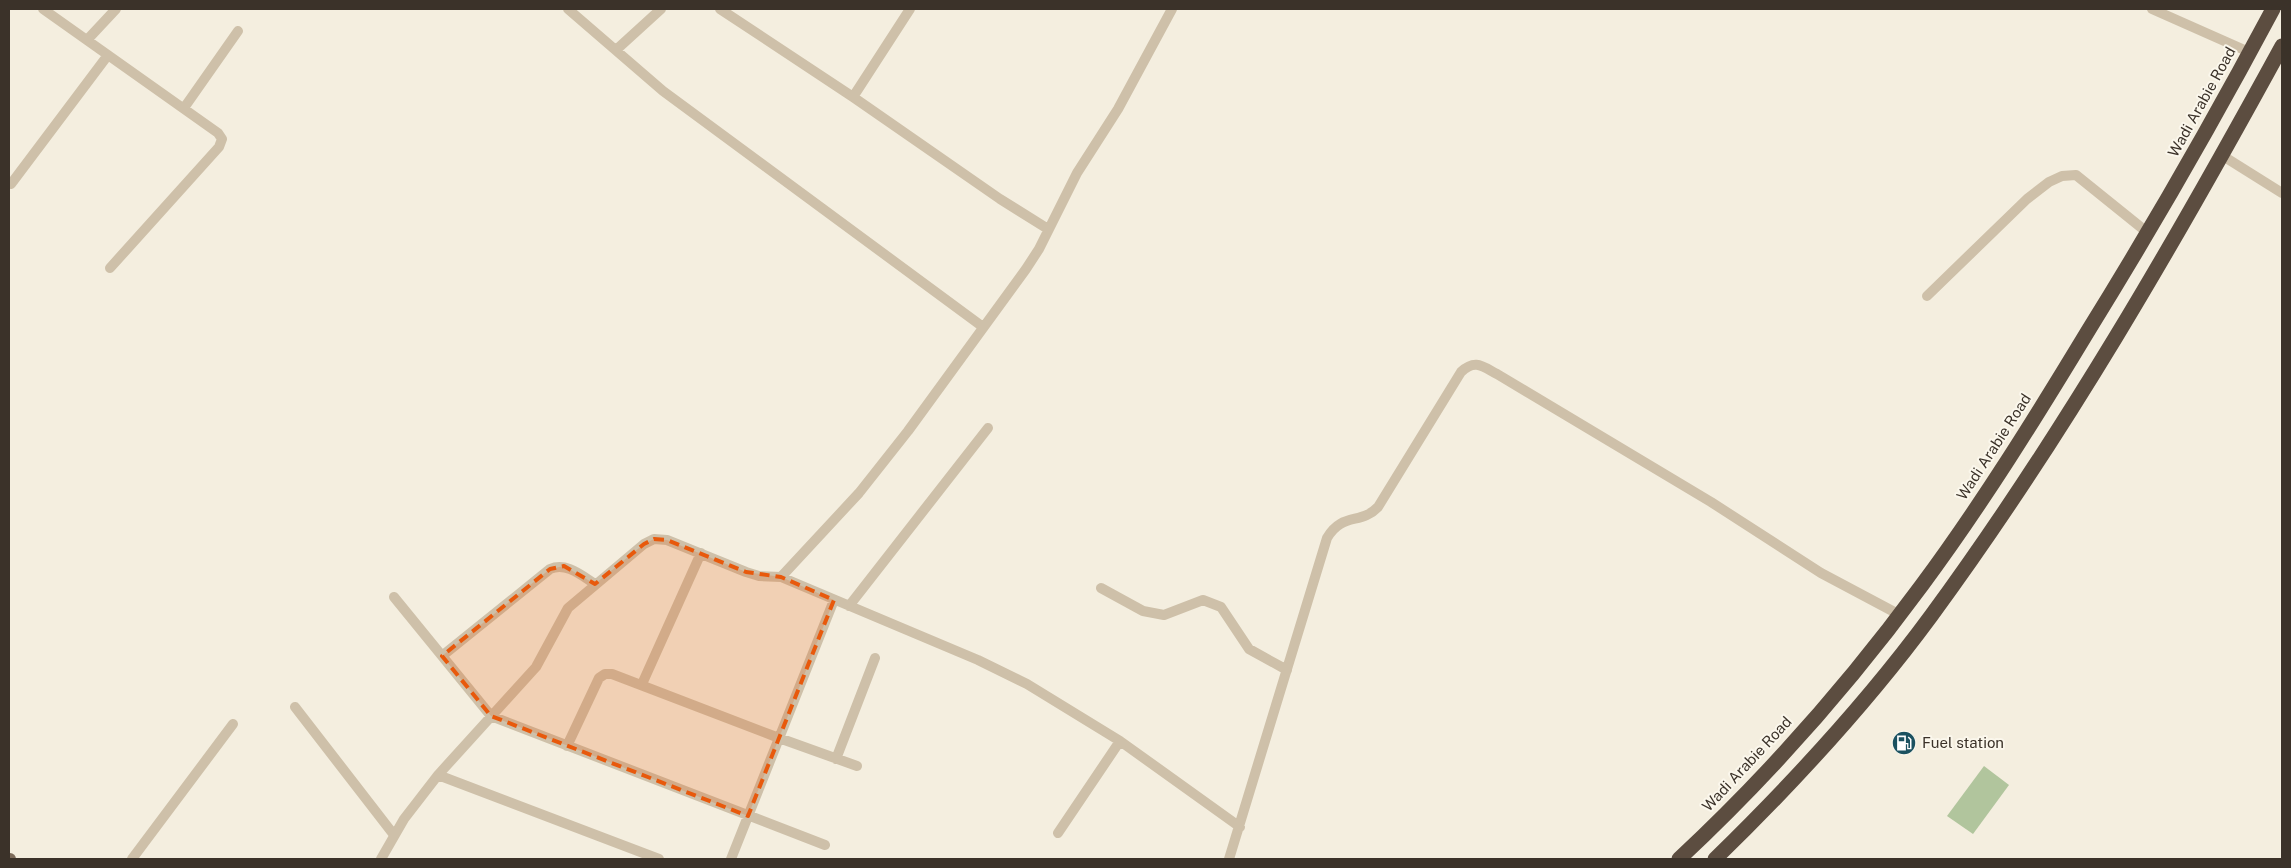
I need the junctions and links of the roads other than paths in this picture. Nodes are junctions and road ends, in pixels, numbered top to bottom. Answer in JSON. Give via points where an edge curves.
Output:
{"nodes":[{"id":1,"x":43,"y":9,"type":"edge"},
{"id":2,"x":116,"y":9,"type":"edge"},
{"id":3,"x":568,"y":9,"type":"edge"},
{"id":4,"x":661,"y":9,"type":"edge"},
{"id":5,"x":720,"y":9,"type":"edge"},
{"id":6,"x":910,"y":9,"type":"edge"},
{"id":7,"x":1172,"y":9,"type":"edge"},
{"id":8,"x":2152,"y":9,"type":"edge"},
{"id":9,"x":2273,"y":9,"type":"edge"},
{"id":10,"x":238,"y":31,"type":"dead end"},
{"id":11,"x":87,"y":40,"type":"junction"},
{"id":12,"x":2282,"y":46,"type":"edge"},
{"id":13,"x":616,"y":50,"type":"junction"},
{"id":14,"x":2249,"y":52,"type":"junction"},
{"id":15,"x":108,"y":55,"type":"junction"},
{"id":16,"x":853,"y":97,"type":"junction"},
{"id":17,"x":184,"y":108,"type":"junction"},
{"id":18,"x":2223,"y":156,"type":"junction"},
{"id":19,"x":11,"y":184,"type":"dead end"},
{"id":20,"x":2282,"y":193,"type":"edge"},
{"id":21,"x":1048,"y":228,"type":"junction"},
{"id":22,"x":2148,"y":233,"type":"junction"},
{"id":23,"x":110,"y":268,"type":"dead end"},
{"id":24,"x":1927,"y":296,"type":"dead end"},
{"id":25,"x":982,"y":327,"type":"junction"},
{"id":26,"x":988,"y":428,"type":"dead end"},
{"id":27,"x":701,"y":553,"type":"junction"},
{"id":28,"x":781,"y":578,"type":"junction"},
{"id":29,"x":595,"y":584,"type":"junction"},
{"id":30,"x":1101,"y":588,"type":"dead end"},
{"id":31,"x":394,"y":597,"type":"dead end"},
{"id":32,"x":834,"y":600,"type":"junction"},
{"id":33,"x":849,"y":606,"type":"junction"},
{"id":34,"x":1900,"y":615,"type":"junction"},
{"id":35,"x":442,"y":656,"type":"junction"},
{"id":36,"x":874,"y":658,"type":"dead end"},
{"id":37,"x":1287,"y":670,"type":"junction"},
{"id":38,"x":642,"y":684,"type":"junction"},
{"id":39,"x":295,"y":707,"type":"dead end"},
{"id":40,"x":491,"y":716,"type":"junction"},
{"id":41,"x":233,"y":724,"type":"dead end"},
{"id":42,"x":779,"y":738,"type":"junction"},
{"id":43,"x":1120,"y":741,"type":"junction"},
{"id":44,"x":567,"y":746,"type":"junction"},
{"id":45,"x":836,"y":759,"type":"junction"},
{"id":46,"x":857,"y":766,"type":"dead end"},
{"id":47,"x":438,"y":775,"type":"junction"},
{"id":48,"x":748,"y":816,"type":"junction"},
{"id":49,"x":1240,"y":827,"type":"junction"},
{"id":50,"x":1058,"y":833,"type":"dead end"},
{"id":51,"x":394,"y":835,"type":"junction"},
{"id":52,"x":825,"y":845,"type":"dead end"},
{"id":53,"x":132,"y":859,"type":"edge"},
{"id":54,"x":381,"y":859,"type":"edge"},
{"id":55,"x":659,"y":859,"type":"edge"},
{"id":56,"x":731,"y":859,"type":"edge"},
{"id":57,"x":1229,"y":859,"type":"edge"},
{"id":58,"x":1680,"y":859,"type":"edge"},
{"id":59,"x":1715,"y":859,"type":"edge"}],
"edges":[{"from":1,"to":11,"type":"street"},
{"from":2,"to":11,"type":"street"},
{"from":3,"to":13,"type":"street"},
{"from":4,"to":13,"type":"street"},
{"from":5,"to":16,"type":"street"},
{"from":6,"to":16,"type":"street"},
{"from":7,"to":21,"type":"street"},
{"from":8,"to":14,"type":"street"},
{"from":9,"to":14,"type":"highway","name":"Wadi Arabie Road"},
{"from":10,"to":17,"type":"street"},
{"from":11,"to":15,"type":"street"},
{"from":12,"to":18,"type":"highway"},
{"from":13,"to":25,"type":"street","via":[[663,91]]},
{"from":14,"to":22,"type":"highway","name":"Wadi Arabie Road"},
{"from":15,"to":17,"type":"street"},
{"from":15,"to":19,"type":"street"},
{"from":16,"to":21,"type":"street","via":[[1000,199]]},
{"from":17,"to":23,"type":"street","via":[[218,132],[222,139],[219,147]]},
{"from":18,"to":20,"type":"street"},
{"from":18,"to":59,"type":"highway","via":[[2137,303],[2042,454],[1935,610],[1806,766]]},
{"from":21,"to":25,"type":"street","via":[[1026,269]]},
{"from":22,"to":24,"type":"street","via":[[2076,175],[2062,176],[2027,199]]},
{"from":22,"to":34,"type":"highway","name":"Wadi Arabie Road","via":[[2018,444]]},
{"from":25,"to":28,"type":"street","via":[[859,493]]},
{"from":26,"to":33,"type":"street"},
{"from":27,"to":28,"type":"street","via":[[760,576]]},
{"from":27,"to":29,"type":"street","via":[[667,540],[654,539]]},
{"from":27,"to":38,"type":"street"},
{"from":28,"to":32,"type":"street"},
{"from":29,"to":35,"type":"street","via":[[564,566],[550,568]]},
{"from":29,"to":40,"type":"street","via":[[568,608],[536,667]]},
{"from":30,"to":37,"type":"street","via":[[1143,611],[1164,615],[1203,600],[1221,607],[1249,649]]},
{"from":31,"to":35,"type":"street"},
{"from":32,"to":33,"type":"street"},
{"from":32,"to":42,"type":"street"},
{"from":33,"to":43,"type":"street","via":[[1027,684]]},
{"from":34,"to":37,"type":"street","via":[[1821,574],[1711,502],[1478,364],[1461,372],[1378,507],[1368,515],[1333,528],[1327,538]]},
{"from":34,"to":58,"type":"highway","name":"Wadi Arabie Road","via":[[1798,736]]},
{"from":35,"to":40,"type":"street"},
{"from":36,"to":45,"type":"street"},
{"from":37,"to":49,"type":"street"},
{"from":38,"to":42,"type":"street"},
{"from":38,"to":44,"type":"street","via":[[612,674],[600,678]]},
{"from":39,"to":51,"type":"street"},
{"from":40,"to":44,"type":"street"},
{"from":40,"to":47,"type":"street"},
{"from":41,"to":53,"type":"street"},
{"from":42,"to":45,"type":"street"},
{"from":42,"to":48,"type":"street"},
{"from":43,"to":49,"type":"street"},
{"from":43,"to":50,"type":"street"},
{"from":44,"to":48,"type":"street"},
{"from":45,"to":46,"type":"street"},
{"from":47,"to":51,"type":"street"},
{"from":47,"to":55,"type":"street"},
{"from":48,"to":52,"type":"street"},
{"from":48,"to":56,"type":"street"},
{"from":49,"to":57,"type":"street"},
{"from":51,"to":54,"type":"street"}]}
